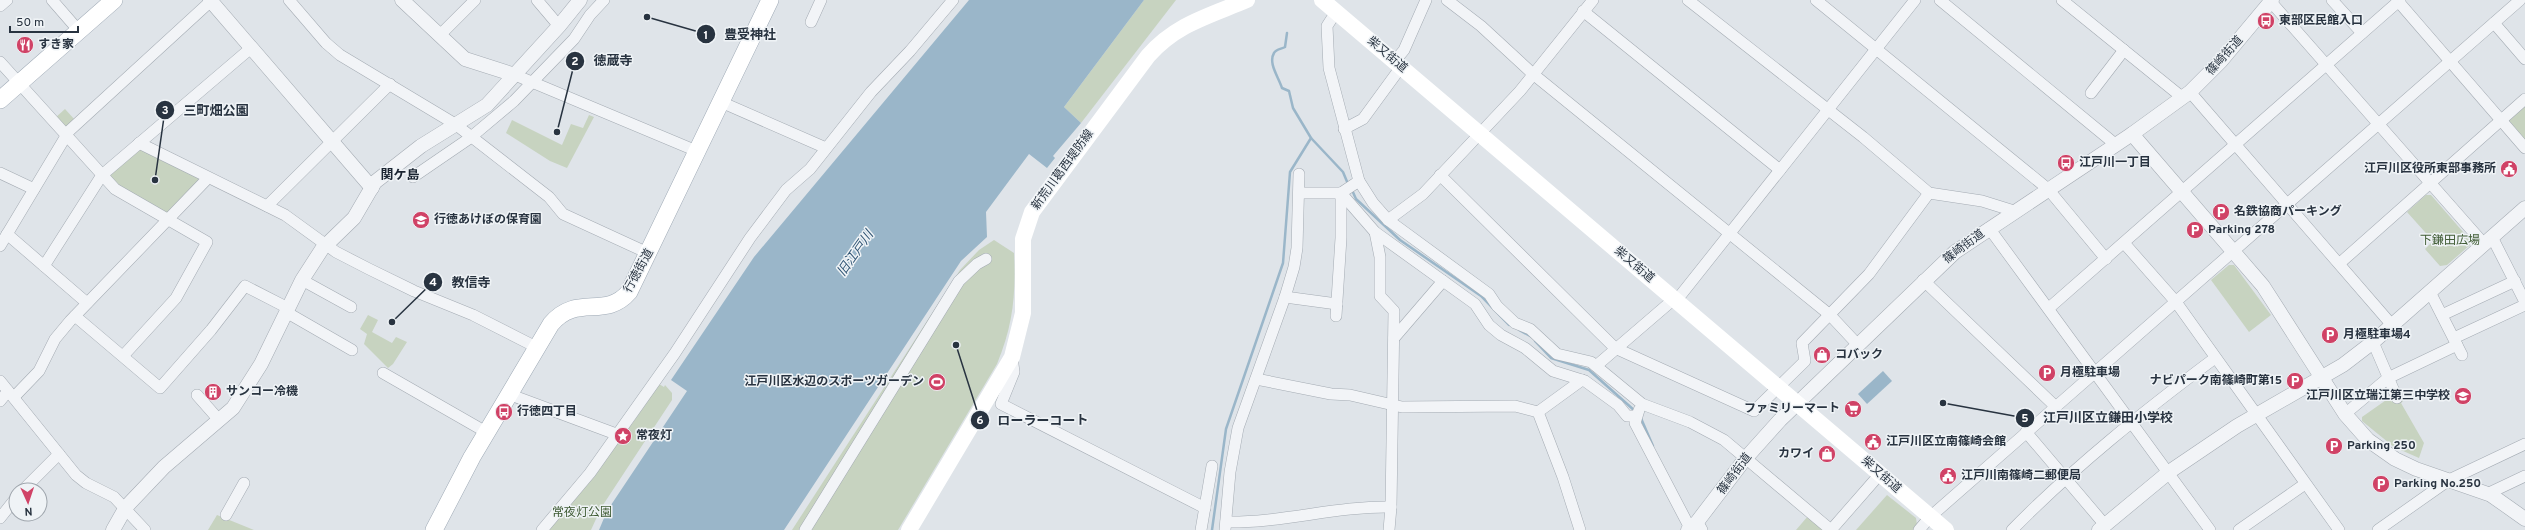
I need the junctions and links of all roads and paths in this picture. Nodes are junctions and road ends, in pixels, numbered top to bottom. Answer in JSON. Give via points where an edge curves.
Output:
{"nodes":[{"id":1,"x":7,"y":0,"type":"edge"},
{"id":2,"x":52,"y":0,"type":"edge"},
{"id":3,"x":114,"y":0,"type":"edge"},
{"id":4,"x":211,"y":0,"type":"edge"},
{"id":5,"x":289,"y":0,"type":"edge"},
{"id":6,"x":402,"y":0,"type":"edge"},
{"id":7,"x":475,"y":0,"type":"edge"},
{"id":8,"x":537,"y":0,"type":"edge"},
{"id":9,"x":580,"y":0,"type":"edge"},
{"id":10,"x":604,"y":0,"type":"edge"},
{"id":11,"x":770,"y":0,"type":"edge"},
{"id":12,"x":821,"y":0,"type":"edge"},
{"id":13,"x":952,"y":0,"type":"edge"},
{"id":14,"x":1247,"y":0,"type":"edge"},
{"id":15,"x":1322,"y":0,"type":"edge"},
{"id":16,"x":1426,"y":0,"type":"edge"},
{"id":17,"x":1447,"y":0,"type":"edge"},
{"id":18,"x":1592,"y":0,"type":"edge"},
{"id":19,"x":1688,"y":0,"type":"edge"},
{"id":20,"x":1816,"y":0,"type":"edge"},
{"id":21,"x":1915,"y":0,"type":"edge"},
{"id":22,"x":1940,"y":0,"type":"edge"},
{"id":23,"x":2062,"y":0,"type":"edge"},
{"id":24,"x":2332,"y":0,"type":"edge"},
{"id":25,"x":2398,"y":0,"type":"edge"},
{"id":26,"x":2520,"y":0,"type":"edge"},
{"id":27,"x":2272,"y":1,"type":"edge"},
{"id":28,"x":0,"y":6,"type":"edge"},
{"id":29,"x":1583,"y":11,"type":"junction"},
{"id":30,"x":1336,"y":12,"type":"junction"},
{"id":31,"x":811,"y":22,"type":"dead end"},
{"id":32,"x":562,"y":23,"type":"junction"},
{"id":33,"x":2494,"y":23,"type":"junction"},
{"id":34,"x":580,"y":30,"type":"junction"},
{"id":35,"x":79,"y":31,"type":"junction"},
{"id":36,"x":2362,"y":33,"type":"junction"},
{"id":37,"x":440,"y":35,"type":"junction"},
{"id":38,"x":251,"y":48,"type":"junction"},
{"id":39,"x":1876,"y":49,"type":"junction"},
{"id":40,"x":2124,"y":50,"type":"junction"},
{"id":41,"x":2525,"y":59,"type":"edge"},
{"id":42,"x":2451,"y":60,"type":"junction"},
{"id":43,"x":0,"y":62,"type":"edge"},
{"id":44,"x":1398,"y":64,"type":"junction"},
{"id":45,"x":2326,"y":65,"type":"junction"},
{"id":46,"x":1533,"y":74,"type":"junction"},
{"id":47,"x":515,"y":75,"type":"junction"},
{"id":48,"x":533,"y":82,"type":"junction"},
{"id":49,"x":19,"y":83,"type":"junction"},
{"id":50,"x":390,"y":84,"type":"junction"},
{"id":51,"x":2091,"y":93,"type":"dead end"},
{"id":52,"x":2186,"y":95,"type":"junction"},
{"id":53,"x":2525,"y":99,"type":"edge"},
{"id":54,"x":0,"y":100,"type":"edge"},
{"id":55,"x":721,"y":102,"type":"junction"},
{"id":56,"x":1828,"y":110,"type":"junction"},
{"id":57,"x":2503,"y":121,"type":"junction"},
{"id":58,"x":455,"y":124,"type":"junction"},
{"id":59,"x":2378,"y":124,"type":"junction"},
{"id":60,"x":1344,"y":129,"type":"junction"},
{"id":61,"x":1480,"y":133,"type":"junction"},
{"id":62,"x":2132,"y":134,"type":"junction"},
{"id":63,"x":66,"y":136,"type":"junction"},
{"id":64,"x":470,"y":138,"type":"junction"},
{"id":65,"x":332,"y":142,"type":"junction"},
{"id":66,"x":139,"y":143,"type":"junction"},
{"id":67,"x":2116,"y":144,"type":"junction"},
{"id":68,"x":2235,"y":144,"type":"junction"},
{"id":69,"x":826,"y":148,"type":"junction"},
{"id":70,"x":2525,"y":148,"type":"edge"},
{"id":71,"x":699,"y":152,"type":"junction"},
{"id":72,"x":1780,"y":170,"type":"junction"},
{"id":73,"x":0,"y":173,"type":"edge"},
{"id":74,"x":1299,"y":174,"type":"dead end"},
{"id":75,"x":102,"y":175,"type":"junction"},
{"id":76,"x":1440,"y":175,"type":"junction"},
{"id":77,"x":413,"y":177,"type":"dead end"},
{"id":78,"x":208,"y":178,"type":"junction"},
{"id":79,"x":1358,"y":181,"type":"junction"},
{"id":80,"x":2431,"y":184,"type":"junction"},
{"id":81,"x":34,"y":188,"type":"junction"},
{"id":82,"x":372,"y":188,"type":"junction"},
{"id":83,"x":2048,"y":189,"type":"junction"},
{"id":84,"x":2181,"y":192,"type":"junction"},
{"id":85,"x":1299,"y":193,"type":"junction"},
{"id":86,"x":1340,"y":193,"type":"junction"},
{"id":87,"x":1929,"y":193,"type":"junction"},
{"id":88,"x":2287,"y":203,"type":"junction"},
{"id":89,"x":267,"y":206,"type":"junction"},
{"id":90,"x":2525,"y":208,"type":"edge"},
{"id":91,"x":2014,"y":211,"type":"junction"},
{"id":92,"x":168,"y":219,"type":"junction"},
{"id":93,"x":1388,"y":220,"type":"junction"},
{"id":94,"x":1989,"y":228,"type":"junction"},
{"id":95,"x":1375,"y":232,"type":"junction"},
{"id":96,"x":1730,"y":233,"type":"junction"},
{"id":97,"x":7,"y":234,"type":"junction"},
{"id":98,"x":2488,"y":241,"type":"junction"},
{"id":99,"x":2124,"y":243,"type":"junction"},
{"id":100,"x":326,"y":245,"type":"junction"},
{"id":101,"x":0,"y":246,"type":"edge"},
{"id":102,"x":2234,"y":251,"type":"junction"},
{"id":103,"x":650,"y":254,"type":"junction"},
{"id":104,"x":986,"y":259,"type":"dead end"},
{"id":105,"x":2106,"y":259,"type":"junction"},
{"id":106,"x":2340,"y":263,"type":"junction"},
{"id":107,"x":44,"y":266,"type":"junction"},
{"id":108,"x":302,"y":280,"type":"junction"},
{"id":109,"x":1923,"y":280,"type":"junction"},
{"id":110,"x":1443,"y":281,"type":"junction"},
{"id":111,"x":2515,"y":281,"type":"junction"},
{"id":112,"x":2430,"y":292,"type":"junction"},
{"id":113,"x":1285,"y":297,"type":"junction"},
{"id":114,"x":1675,"y":300,"type":"junction"},
{"id":115,"x":2176,"y":302,"type":"junction"},
{"id":116,"x":2525,"y":302,"type":"edge"},
{"id":117,"x":87,"y":303,"type":"junction"},
{"id":118,"x":1337,"y":304,"type":"junction"},
{"id":119,"x":2525,"y":305,"type":"edge"},
{"id":120,"x":351,"y":307,"type":"dead end"},
{"id":121,"x":2049,"y":308,"type":"junction"},
{"id":122,"x":287,"y":310,"type":"junction"},
{"id":123,"x":1830,"y":315,"type":"junction"},
{"id":124,"x":75,"y":316,"type":"junction"},
{"id":125,"x":1336,"y":316,"type":"dead end"},
{"id":126,"x":2442,"y":316,"type":"junction"},
{"id":127,"x":2392,"y":324,"type":"junction"},
{"id":128,"x":1394,"y":338,"type":"junction"},
{"id":129,"x":2455,"y":341,"type":"junction"},
{"id":130,"x":2373,"y":342,"type":"junction"},
{"id":131,"x":1858,"y":345,"type":"junction"},
{"id":132,"x":536,"y":347,"type":"junction"},
{"id":133,"x":1615,"y":348,"type":"junction"},
{"id":134,"x":352,"y":350,"type":"dead end"},
{"id":135,"x":2462,"y":355,"type":"dead end"},
{"id":136,"x":123,"y":356,"type":"junction"},
{"id":137,"x":1012,"y":357,"type":"junction"},
{"id":138,"x":2216,"y":358,"type":"junction"},
{"id":139,"x":1596,"y":366,"type":"junction"},
{"id":140,"x":2096,"y":372,"type":"junction"},
{"id":141,"x":383,"y":373,"type":"dead end"},
{"id":142,"x":2388,"y":378,"type":"junction"},
{"id":143,"x":1256,"y":379,"type":"junction"},
{"id":144,"x":2323,"y":379,"type":"junction"},
{"id":145,"x":1582,"y":380,"type":"junction"},
{"id":146,"x":0,"y":381,"type":"edge"},
{"id":147,"x":1777,"y":387,"type":"junction"},
{"id":148,"x":11,"y":394,"type":"junction"},
{"id":149,"x":508,"y":394,"type":"junction"},
{"id":150,"x":197,"y":395,"type":"dead end"},
{"id":151,"x":2397,"y":398,"type":"dead end"},
{"id":152,"x":0,"y":402,"type":"edge"},
{"id":153,"x":1797,"y":403,"type":"junction"},
{"id":154,"x":1642,"y":404,"type":"junction"},
{"id":155,"x":1393,"y":405,"type":"junction"},
{"id":156,"x":2056,"y":407,"type":"junction"},
{"id":157,"x":1538,"y":412,"type":"junction"},
{"id":158,"x":2345,"y":414,"type":"junction"},
{"id":159,"x":1635,"y":416,"type":"junction"},
{"id":160,"x":2256,"y":417,"type":"junction"},
{"id":161,"x":220,"y":420,"type":"junction"},
{"id":162,"x":2131,"y":421,"type":"junction"},
{"id":163,"x":486,"y":432,"type":"junction"},
{"id":164,"x":2026,"y":432,"type":"junction"},
{"id":165,"x":616,"y":434,"type":"junction"},
{"id":166,"x":2525,"y":444,"type":"edge"},
{"id":167,"x":59,"y":454,"type":"junction"},
{"id":168,"x":1745,"y":459,"type":"junction"},
{"id":169,"x":1212,"y":466,"type":"dead end"},
{"id":170,"x":2169,"y":472,"type":"junction"},
{"id":171,"x":1880,"y":474,"type":"junction"},
{"id":172,"x":2525,"y":476,"type":"edge"},
{"id":173,"x":2065,"y":478,"type":"junction"},
{"id":174,"x":2450,"y":480,"type":"junction"},
{"id":175,"x":31,"y":482,"type":"edge"},
{"id":176,"x":244,"y":483,"type":"dead end"},
{"id":177,"x":2305,"y":484,"type":"junction"},
{"id":178,"x":2487,"y":494,"type":"junction"},
{"id":179,"x":126,"y":507,"type":"junction"},
{"id":180,"x":1391,"y":507,"type":"junction"},
{"id":181,"x":8,"y":508,"type":"edge"},
{"id":182,"x":1205,"y":508,"type":"junction"},
{"id":183,"x":226,"y":515,"type":"dead end"},
{"id":184,"x":2523,"y":515,"type":"edge"},
{"id":185,"x":1930,"y":517,"type":"junction"},
{"id":186,"x":0,"y":518,"type":"edge"},
{"id":187,"x":1225,"y":526,"type":"edge"},
{"id":188,"x":1694,"y":527,"type":"edge"},
{"id":189,"x":2102,"y":527,"type":"edge"},
{"id":190,"x":2383,"y":529,"type":"edge"},
{"id":191,"x":113,"y":530,"type":"edge"},
{"id":192,"x":145,"y":530,"type":"edge"},
{"id":193,"x":434,"y":530,"type":"edge"},
{"id":194,"x":542,"y":530,"type":"edge"},
{"id":195,"x":805,"y":530,"type":"edge"},
{"id":196,"x":909,"y":530,"type":"edge"},
{"id":197,"x":1201,"y":530,"type":"edge"},
{"id":198,"x":1389,"y":530,"type":"edge"},
{"id":199,"x":1580,"y":530,"type":"edge"},
{"id":200,"x":1831,"y":530,"type":"edge"},
{"id":201,"x":1920,"y":530,"type":"edge"},
{"id":202,"x":1946,"y":530,"type":"edge"},
{"id":203,"x":2012,"y":530,"type":"edge"},
{"id":204,"x":2210,"y":530,"type":"edge"},
{"id":205,"x":2239,"y":530,"type":"edge"},
{"id":206,"x":2339,"y":530,"type":"edge"}],
"edges":[{"from":1,"to":28,"type":"street"},
{"from":2,"to":35,"type":"street"},
{"from":3,"to":35,"type":"main road"},
{"from":4,"to":38,"type":"street"},
{"from":4,"to":63,"type":"street"},
{"from":5,"to":50,"type":"street","via":[[340,56]]},
{"from":6,"to":37,"type":"street"},
{"from":7,"to":37,"type":"street"},
{"from":8,"to":32,"type":"street"},
{"from":9,"to":32,"type":"street"},
{"from":10,"to":34,"type":"street"},
{"from":11,"to":55,"type":"main road","name":"行徳街道"},
{"from":12,"to":31,"type":"street"},
{"from":13,"to":69,"type":"street"},
{"from":14,"to":137,"type":"main road","name":"新荒川葛西堤防線","via":[[1184,26],[1162,40],[1032,212],[1023,239],[1023,313]]},
{"from":15,"to":30,"type":"main road","name":"柴又街道"},
{"from":16,"to":44,"type":"street"},
{"from":17,"to":46,"type":"street","via":[[1481,26]]},
{"from":18,"to":29,"type":"street"},
{"from":19,"to":56,"type":"street"},
{"from":20,"to":39,"type":"street"},
{"from":21,"to":39,"type":"street"},
{"from":22,"to":67,"type":"street"},
{"from":23,"to":40,"type":"street"},
{"from":24,"to":36,"type":"street"},
{"from":25,"to":36,"type":"street"},
{"from":25,"to":42,"type":"street"},
{"from":26,"to":33,"type":"street"},
{"from":27,"to":45,"type":"street"},
{"from":27,"to":52,"type":"street","name":"篠崎街道","via":[[2221,61]]},
{"from":29,"to":46,"type":"street"},
{"from":29,"to":72,"type":"street"},
{"from":30,"to":44,"type":"main road","name":"柴又街道"},
{"from":30,"to":60,"type":"street","via":[[1327,26],[1329,68]]},
{"from":32,"to":34,"type":"street"},
{"from":32,"to":47,"type":"street"},
{"from":33,"to":41,"type":"street"},
{"from":33,"to":42,"type":"street"},
{"from":34,"to":48,"type":"street"},
{"from":35,"to":49,"type":"main road"},
{"from":36,"to":45,"type":"street"},
{"from":37,"to":47,"type":"street","via":[[465,59]]},
{"from":38,"to":65,"type":"street"},
{"from":38,"to":66,"type":"street"},
{"from":39,"to":56,"type":"street"},
{"from":39,"to":83,"type":"street"},
{"from":40,"to":51,"type":"street"},
{"from":40,"to":52,"type":"street"},
{"from":42,"to":57,"type":"street"},
{"from":42,"to":59,"type":"street"},
{"from":43,"to":49,"type":"street"},
{"from":44,"to":60,"type":"street","via":[[1363,119]]},
{"from":44,"to":61,"type":"main road","name":"柴又街道"},
{"from":45,"to":59,"type":"street"},
{"from":45,"to":68,"type":"street"},
{"from":46,"to":61,"type":"street"},
{"from":46,"to":96,"type":"street"},
{"from":47,"to":48,"type":"street"},
{"from":47,"to":58,"type":"street","via":[[487,105]]},
{"from":48,"to":64,"type":"street"},
{"from":48,"to":71,"type":"street"},
{"from":49,"to":54,"type":"main road"},
{"from":49,"to":63,"type":"street"},
{"from":50,"to":58,"type":"street"},
{"from":50,"to":65,"type":"street"},
{"from":52,"to":62,"type":"street","name":"篠崎街道"},
{"from":52,"to":68,"type":"street"},
{"from":53,"to":57,"type":"street"},
{"from":55,"to":69,"type":"street"},
{"from":55,"to":71,"type":"main road","name":"行徳街道"},
{"from":56,"to":72,"type":"street"},
{"from":56,"to":87,"type":"street"},
{"from":57,"to":70,"type":"street"},
{"from":57,"to":80,"type":"street"},
{"from":58,"to":64,"type":"street"},
{"from":58,"to":82,"type":"street","via":[[401,160],[380,177]]},
{"from":59,"to":80,"type":"street"},
{"from":59,"to":88,"type":"street"},
{"from":60,"to":79,"type":"street"},
{"from":61,"to":76,"type":"street"},
{"from":61,"to":114,"type":"main road","name":"柴又街道"},
{"from":62,"to":67,"type":"street","name":"篠崎街道"},
{"from":62,"to":84,"type":"street"},
{"from":63,"to":75,"type":"street"},
{"from":63,"to":81,"type":"street"},
{"from":64,"to":77,"type":"street"},
{"from":64,"to":103,"type":"street","via":[[549,197],[563,214]]},
{"from":65,"to":82,"type":"street"},
{"from":65,"to":89,"type":"street"},
{"from":66,"to":75,"type":"street"},
{"from":66,"to":78,"type":"street"},
{"from":67,"to":83,"type":"street","name":"篠崎街道"},
{"from":68,"to":84,"type":"street"},
{"from":68,"to":88,"type":"street"},
{"from":69,"to":165,"type":"street","via":[[810,169],[786,190],[750,238],[675,353]]},
{"from":71,"to":103,"type":"main road","name":"行徳街道"},
{"from":72,"to":96,"type":"street"},
{"from":73,"to":81,"type":"street"},
{"from":74,"to":85,"type":"street"},
{"from":75,"to":92,"type":"street","via":[[115,188]]},
{"from":75,"to":107,"type":"street"},
{"from":76,"to":93,"type":"street","via":[[1423,194]]},
{"from":76,"to":133,"type":"street"},
{"from":78,"to":89,"type":"street"},
{"from":78,"to":92,"type":"street"},
{"from":79,"to":86,"type":"street"},
{"from":79,"to":93,"type":"street","via":[[1372,203]]},
{"from":80,"to":98,"type":"street"},
{"from":80,"to":106,"type":"street"},
{"from":81,"to":97,"type":"street"},
{"from":82,"to":100,"type":"street","via":[[354,218]]},
{"from":83,"to":91,"type":"street","name":"篠崎街道"},
{"from":83,"to":105,"type":"street"},
{"from":84,"to":99,"type":"street"},
{"from":84,"to":102,"type":"street"},
{"from":85,"to":86,"type":"street"},
{"from":85,"to":113,"type":"street","via":[[1298,248]]},
{"from":86,"to":95,"type":"street"},
{"from":86,"to":118,"type":"street","via":[[1341,238]]},
{"from":87,"to":91,"type":"street","via":[[1982,201]]},
{"from":87,"to":123,"type":"street","via":[[1869,274]]},
{"from":88,"to":102,"type":"street"},
{"from":88,"to":106,"type":"street"},
{"from":89,"to":100,"type":"street","via":[[285,215]]},
{"from":90,"to":98,"type":"street"},
{"from":91,"to":94,"type":"street","name":"篠崎街道"},
{"from":92,"to":117,"type":"street"},
{"from":92,"to":136,"type":"street","via":[[207,242],[176,298]]},
{"from":93,"to":139,"type":"street","via":[[1489,294],[1497,306],[1515,323],[1530,329],[1557,354],[1591,362]]},
{"from":94,"to":109,"type":"street","name":"篠崎街道","via":[[1955,252]]},
{"from":94,"to":121,"type":"street"},
{"from":95,"to":110,"type":"street","via":[[1399,252]]},
{"from":95,"to":128,"type":"street","via":[[1380,257],[1380,296],[1394,311]]},
{"from":96,"to":114,"type":"street"},
{"from":96,"to":123,"type":"street"},
{"from":97,"to":101,"type":"street"},
{"from":97,"to":107,"type":"street"},
{"from":98,"to":111,"type":"street"},
{"from":98,"to":112,"type":"street"},
{"from":99,"to":105,"type":"street"},
{"from":99,"to":115,"type":"street"},
{"from":100,"to":108,"type":"street"},
{"from":100,"to":132,"type":"street","via":[[414,291],[473,315]]},
{"from":102,"to":115,"type":"street"},
{"from":102,"to":144,"type":"street","via":[[2263,286]]},
{"from":103,"to":132,"type":"main road","name":"行徳街道","via":[[630,292],[619,301],[604,306],[570,308],[562,312],[550,324]]},
{"from":104,"to":195,"type":"street","via":[[959,281]]},
{"from":105,"to":121,"type":"street"},
{"from":106,"to":127,"type":"street"},
{"from":107,"to":117,"type":"street"},
{"from":108,"to":120,"type":"street"},
{"from":108,"to":122,"type":"street"},
{"from":109,"to":131,"type":"street","name":"篠崎街道"},
{"from":109,"to":156,"type":"street"},
{"from":110,"to":128,"type":"street"},
{"from":110,"to":145,"type":"street","via":[[1475,304],[1489,326],[1501,335],[1525,348],[1553,371]]},
{"from":111,"to":116,"type":"street"},
{"from":111,"to":126,"type":"street"},
{"from":112,"to":126,"type":"street"},
{"from":112,"to":127,"type":"street"},
{"from":113,"to":118,"type":"street"},
{"from":113,"to":143,"type":"street"},
{"from":114,"to":133,"type":"street"},
{"from":114,"to":147,"type":"main road","name":"柴又街道"},
{"from":115,"to":138,"type":"street"},
{"from":115,"to":140,"type":"street"},
{"from":117,"to":124,"type":"street"},
{"from":118,"to":125,"type":"street"},
{"from":119,"to":129,"type":"street"},
{"from":121,"to":140,"type":"street"},
{"from":122,"to":134,"type":"street"},
{"from":122,"to":136,"type":"street","via":[[245,286],[211,330],[160,388]]},
{"from":122,"to":161,"type":"street","via":[[248,386],[233,408]]},
{"from":123,"to":131,"type":"street"},
{"from":123,"to":147,"type":"street","via":[[1802,343],[1805,361]]},
{"from":124,"to":136,"type":"street"},
{"from":124,"to":148,"type":"street","via":[[55,339],[39,371]]},
{"from":126,"to":129,"type":"street"},
{"from":127,"to":130,"type":"street"},
{"from":128,"to":155,"type":"street"},
{"from":129,"to":135,"type":"street"},
{"from":129,"to":142,"type":"street"},
{"from":130,"to":142,"type":"street"},
{"from":130,"to":144,"type":"street"},
{"from":131,"to":153,"type":"street","name":"篠崎街道"},
{"from":132,"to":149,"type":"main road","name":"行徳街道"},
{"from":133,"to":139,"type":"street"},
{"from":133,"to":147,"type":"street","via":[[1754,411]]},
{"from":137,"to":182,"type":"street","via":[[1014,372],[1000,404]]},
{"from":137,"to":196,"type":"main road","name":"新荒川葛西堤防線"},
{"from":138,"to":160,"type":"street"},
{"from":138,"to":162,"type":"street"},
{"from":139,"to":154,"type":"street"},
{"from":140,"to":156,"type":"street"},
{"from":140,"to":162,"type":"street"},
{"from":141,"to":163,"type":"street"},
{"from":142,"to":151,"type":"street"},
{"from":142,"to":158,"type":"street"},
{"from":143,"to":155,"type":"street"},
{"from":143,"to":187,"type":"street","via":[[1238,428],[1230,472]]},
{"from":144,"to":158,"type":"street"},
{"from":144,"to":160,"type":"street"},
{"from":145,"to":157,"type":"street"},
{"from":145,"to":159,"type":"street","via":[[1618,405],[1627,416]]},
{"from":146,"to":148,"type":"street"},
{"from":147,"to":153,"type":"main road","name":"柴又街道"},
{"from":148,"to":152,"type":"street"},
{"from":148,"to":167,"type":"street"},
{"from":149,"to":163,"type":"main road","name":"行徳街道"},
{"from":149,"to":165,"type":"street"},
{"from":150,"to":161,"type":"street"},
{"from":153,"to":168,"type":"street","name":"篠崎街道"},
{"from":153,"to":171,"type":"main road","name":"柴又街道"},
{"from":154,"to":159,"type":"street"},
{"from":154,"to":168,"type":"street","via":[[1690,422],[1724,440]]},
{"from":155,"to":157,"type":"street","via":[[1402,408],[1515,406]]},
{"from":155,"to":180,"type":"street"},
{"from":156,"to":164,"type":"street"},
{"from":157,"to":199,"type":"street"},
{"from":158,"to":174,"type":"street","via":[[2368,440],[2396,459]]},
{"from":159,"to":188,"type":"street","via":[[1635,423],[1654,461]]},
{"from":160,"to":170,"type":"street","via":[[2238,426]]},
{"from":160,"to":177,"type":"street"},
{"from":161,"to":179,"type":"street","via":[[164,467]]},
{"from":162,"to":170,"type":"street"},
{"from":162,"to":173,"type":"street"},
{"from":163,"to":193,"type":"main road","name":"行徳街道"},
{"from":164,"to":173,"type":"street"},
{"from":164,"to":185,"type":"street"},
{"from":165,"to":194,"type":"street","via":[[590,473]]},
{"from":166,"to":174,"type":"street"},
{"from":167,"to":175,"type":"street"},
{"from":167,"to":179,"type":"street","via":[[76,475]]},
{"from":168,"to":188,"type":"street","name":"篠崎街道"},
{"from":168,"to":200,"type":"street"},
{"from":169,"to":182,"type":"street"},
{"from":170,"to":189,"type":"street"},
{"from":170,"to":204,"type":"street"},
{"from":171,"to":185,"type":"main road","name":"柴又街道"},
{"from":171,"to":200,"type":"street"},
{"from":172,"to":178,"type":"street"},
{"from":173,"to":189,"type":"street"},
{"from":173,"to":203,"type":"street"},
{"from":174,"to":178,"type":"street"},
{"from":174,"to":190,"type":"street"},
{"from":176,"to":183,"type":"street"},
{"from":177,"to":205,"type":"street"},
{"from":177,"to":206,"type":"street"},
{"from":178,"to":184,"type":"street"},
{"from":179,"to":191,"type":"street"},
{"from":179,"to":192,"type":"street"},
{"from":180,"to":187,"type":"street","via":[[1368,507]]},
{"from":180,"to":198,"type":"street"},
{"from":181,"to":186,"type":"street"},
{"from":182,"to":197,"type":"street"},
{"from":185,"to":201,"type":"street"},
{"from":185,"to":202,"type":"main road","name":"柴又街道"}]}
